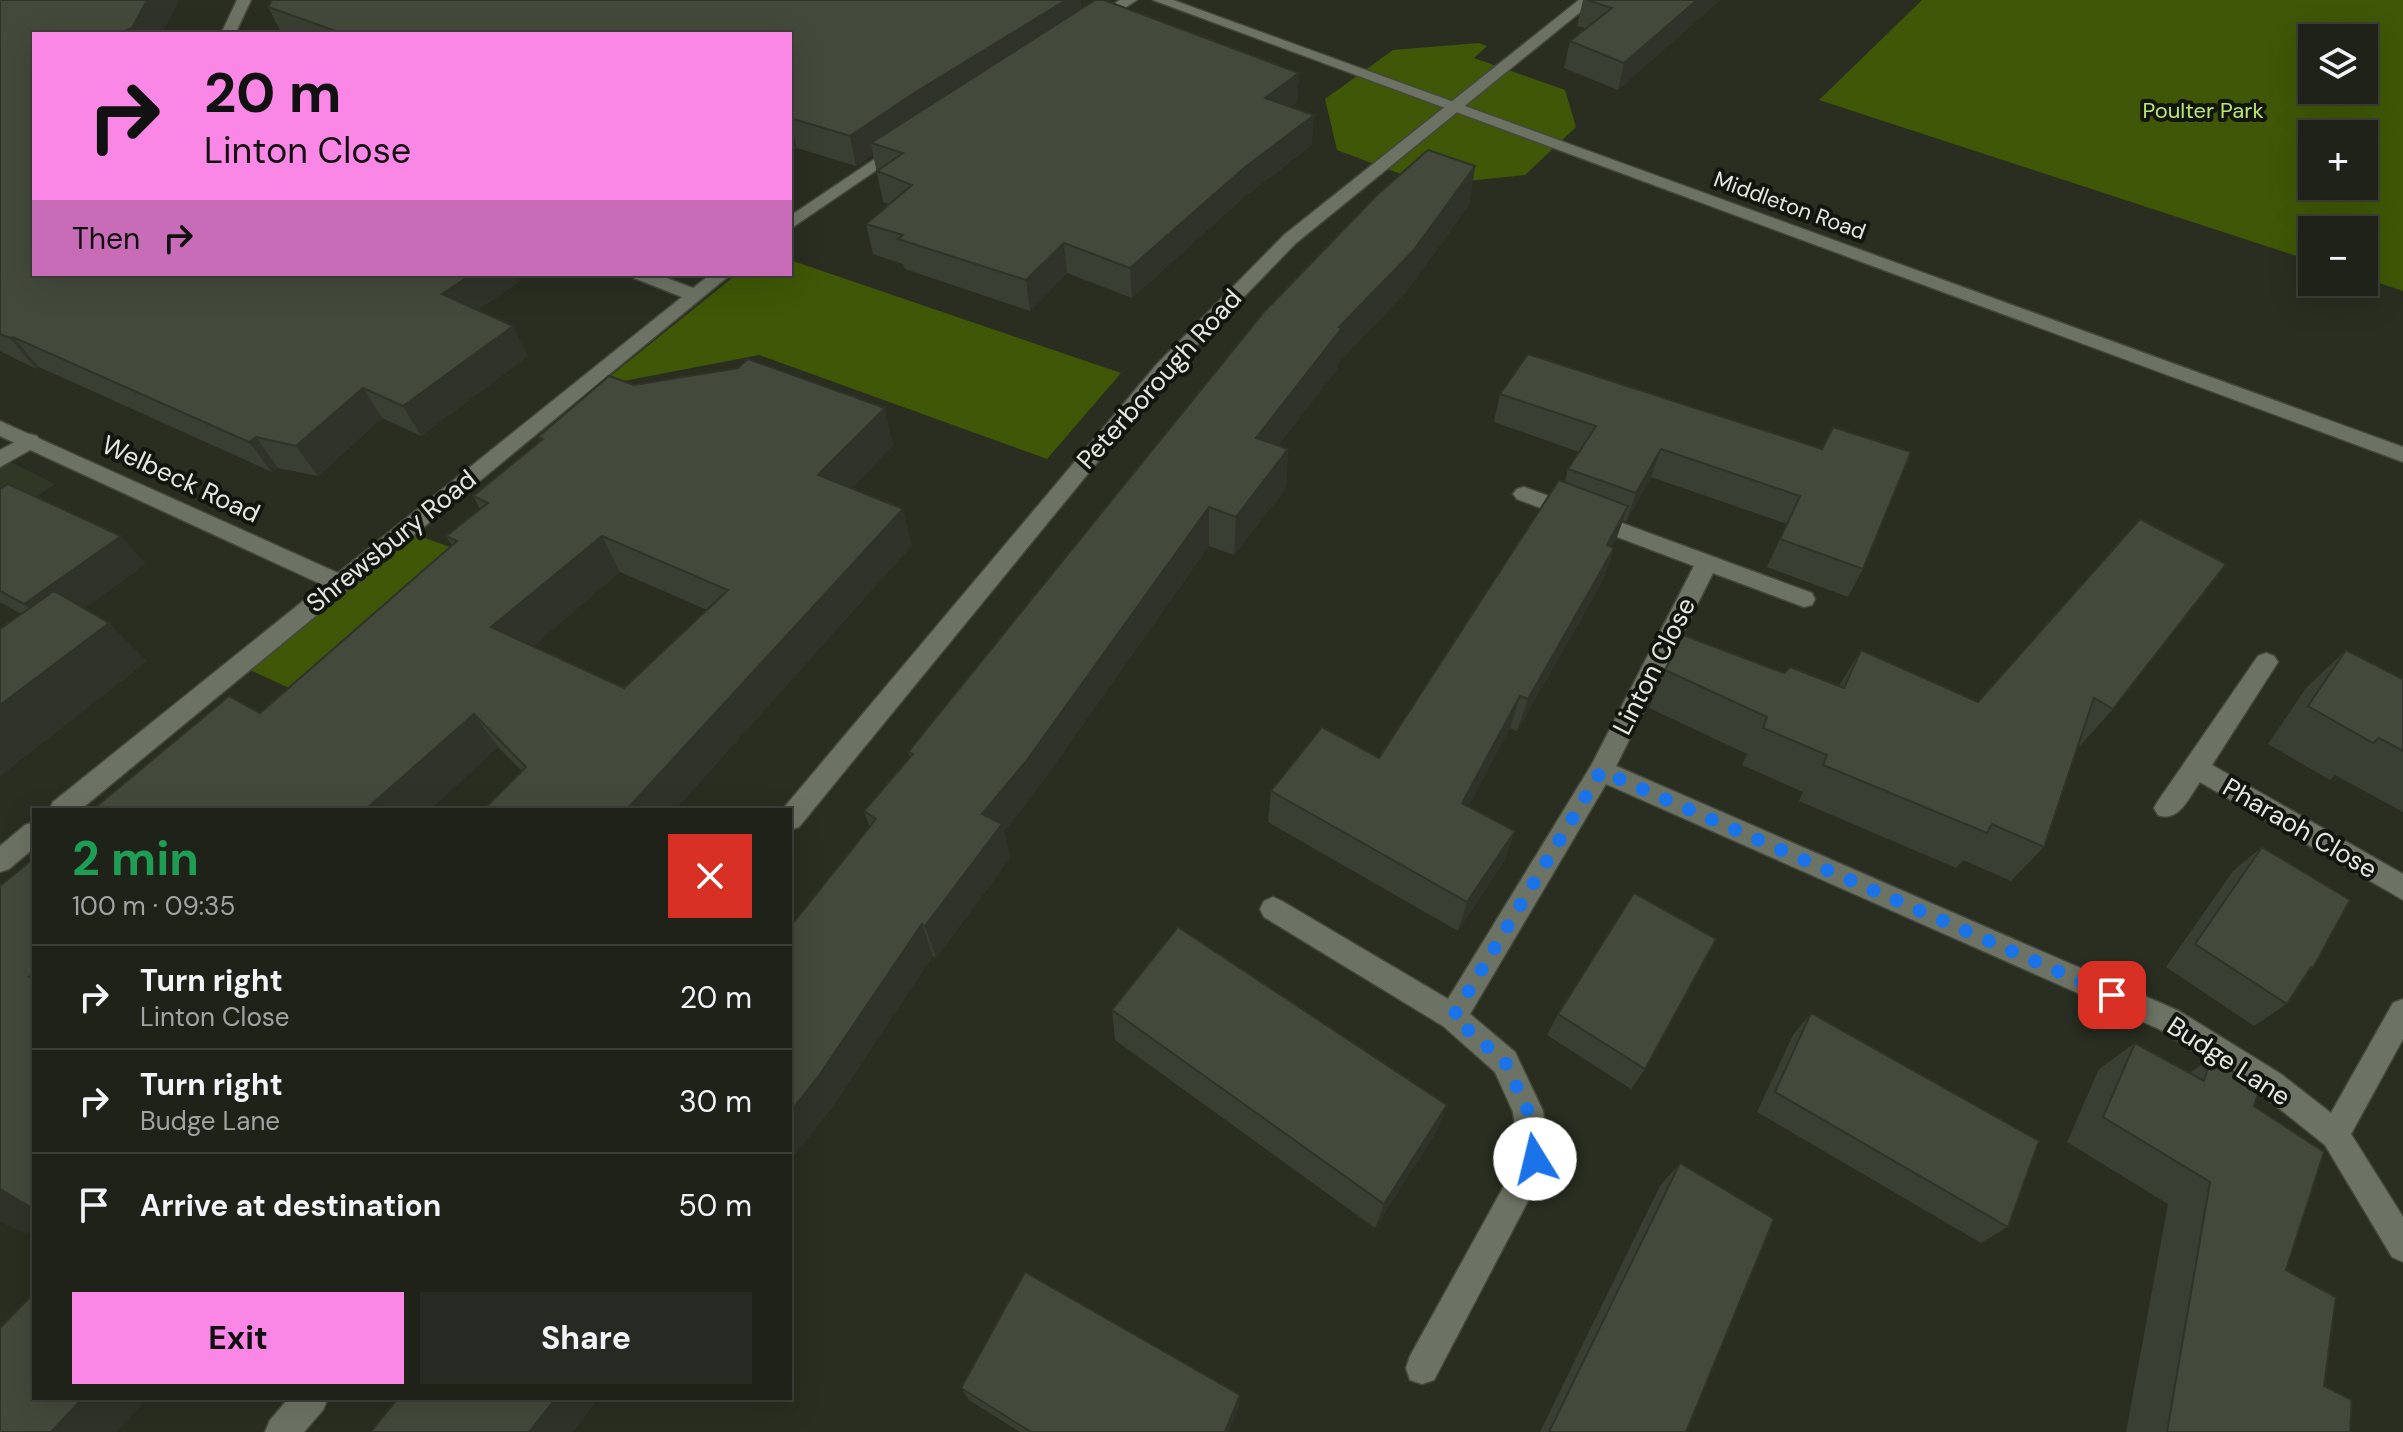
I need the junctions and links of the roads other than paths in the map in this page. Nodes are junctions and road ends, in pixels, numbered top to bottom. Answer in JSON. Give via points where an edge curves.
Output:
{"nodes":[{"id":1,"x":244,"y":0,"type":"edge"},
{"id":2,"x":1130,"y":0,"type":"edge"},
{"id":3,"x":1160,"y":0,"type":"edge"},
{"id":4,"x":1588,"y":0,"type":"edge"},
{"id":5,"x":1081,"y":30,"type":"edge"},
{"id":6,"x":229,"y":32,"type":"edge"},
{"id":7,"x":1452,"y":108,"type":"junction"},
{"id":8,"x":914,"y":137,"type":"edge"},
{"id":9,"x":792,"y":223,"type":"edge"},
{"id":10,"x":645,"y":276,"type":"edge"},
{"id":11,"x":719,"y":276,"type":"edge"},
{"id":12,"x":694,"y":295,"type":"junction"},
{"id":13,"x":0,"y":428,"type":"edge"},
{"id":14,"x":30,"y":441,"type":"junction"},
{"id":15,"x":2403,"y":455,"type":"edge"},
{"id":16,"x":0,"y":460,"type":"edge"},
{"id":17,"x":1524,"y":494,"type":"dead end"},
{"id":18,"x":1707,"y":563,"type":"junction"},
{"id":19,"x":339,"y":583,"type":"junction"},
{"id":20,"x":1804,"y":599,"type":"dead end"},
{"id":21,"x":2266,"y":662,"type":"dead end"},
{"id":22,"x":2197,"y":768,"type":"junction"},
{"id":23,"x":1601,"y":771,"type":"junction"},
{"id":24,"x":64,"y":808,"type":"edge"},
{"id":25,"x":2167,"y":808,"type":"dead end"},
{"id":26,"x":792,"y":817,"type":"edge"},
{"id":27,"x":32,"y":835,"type":"edge"},
{"id":28,"x":0,"y":861,"type":"edge"},
{"id":29,"x":2403,"y":888,"type":"edge"},
{"id":30,"x":1273,"y":909,"type":"dead end"},
{"id":31,"x":2403,"y":1012,"type":"edge"},
{"id":32,"x":1453,"y":1017,"type":"junction"},
{"id":33,"x":2335,"y":1135,"type":"junction"},
{"id":34,"x":2403,"y":1246,"type":"edge"},
{"id":35,"x":1422,"y":1368,"type":"dead end"},
{"id":36,"x":309,"y":1400,"type":"edge"},
{"id":37,"x":282,"y":1432,"type":"edge"}],
"edges":[{"from":1,"to":6,"type":"street"},
{"from":2,"to":5,"type":"street"},
{"from":3,"to":7,"type":"street","name":"Middleton Road"},
{"from":4,"to":7,"type":"street","name":"Peterborough Road"},
{"from":7,"to":15,"type":"street","name":"Middleton Road"},
{"from":7,"to":26,"type":"street","name":"Peterborough Road","via":[[1290,239],[1164,368]]},
{"from":8,"to":9,"type":"street"},
{"from":10,"to":12,"type":"street"},
{"from":11,"to":12,"type":"street","name":"Shrewsbury Road"},
{"from":12,"to":19,"type":"street","name":"Shrewsbury Road"},
{"from":13,"to":14,"type":"street","name":"Welbeck Road"},
{"from":14,"to":16,"type":"street"},
{"from":14,"to":19,"type":"street","name":"Welbeck Road"},
{"from":17,"to":18,"type":"street"},
{"from":18,"to":20,"type":"street"},
{"from":18,"to":23,"type":"street","name":"Linton Close"},
{"from":19,"to":24,"type":"street","name":"Shrewsbury Road"},
{"from":21,"to":22,"type":"street","name":"Pharaoh Close"},
{"from":22,"to":25,"type":"street","name":"Pharaoh Close"},
{"from":22,"to":29,"type":"street","name":"Pharaoh Close"},
{"from":23,"to":32,"type":"street","name":"Linton Close"},
{"from":23,"to":33,"type":"street","name":"Budge Lane","via":[[2169,1020],[2271,1084]]},
{"from":27,"to":28,"type":"street"},
{"from":30,"to":32,"type":"street"},
{"from":31,"to":33,"type":"street"},
{"from":32,"to":35,"type":"street","via":[[1505,1062],[1528,1111],[1535,1159]]},
{"from":33,"to":34,"type":"street","name":"Budge Lane"},
{"from":36,"to":37,"type":"street"}]}
